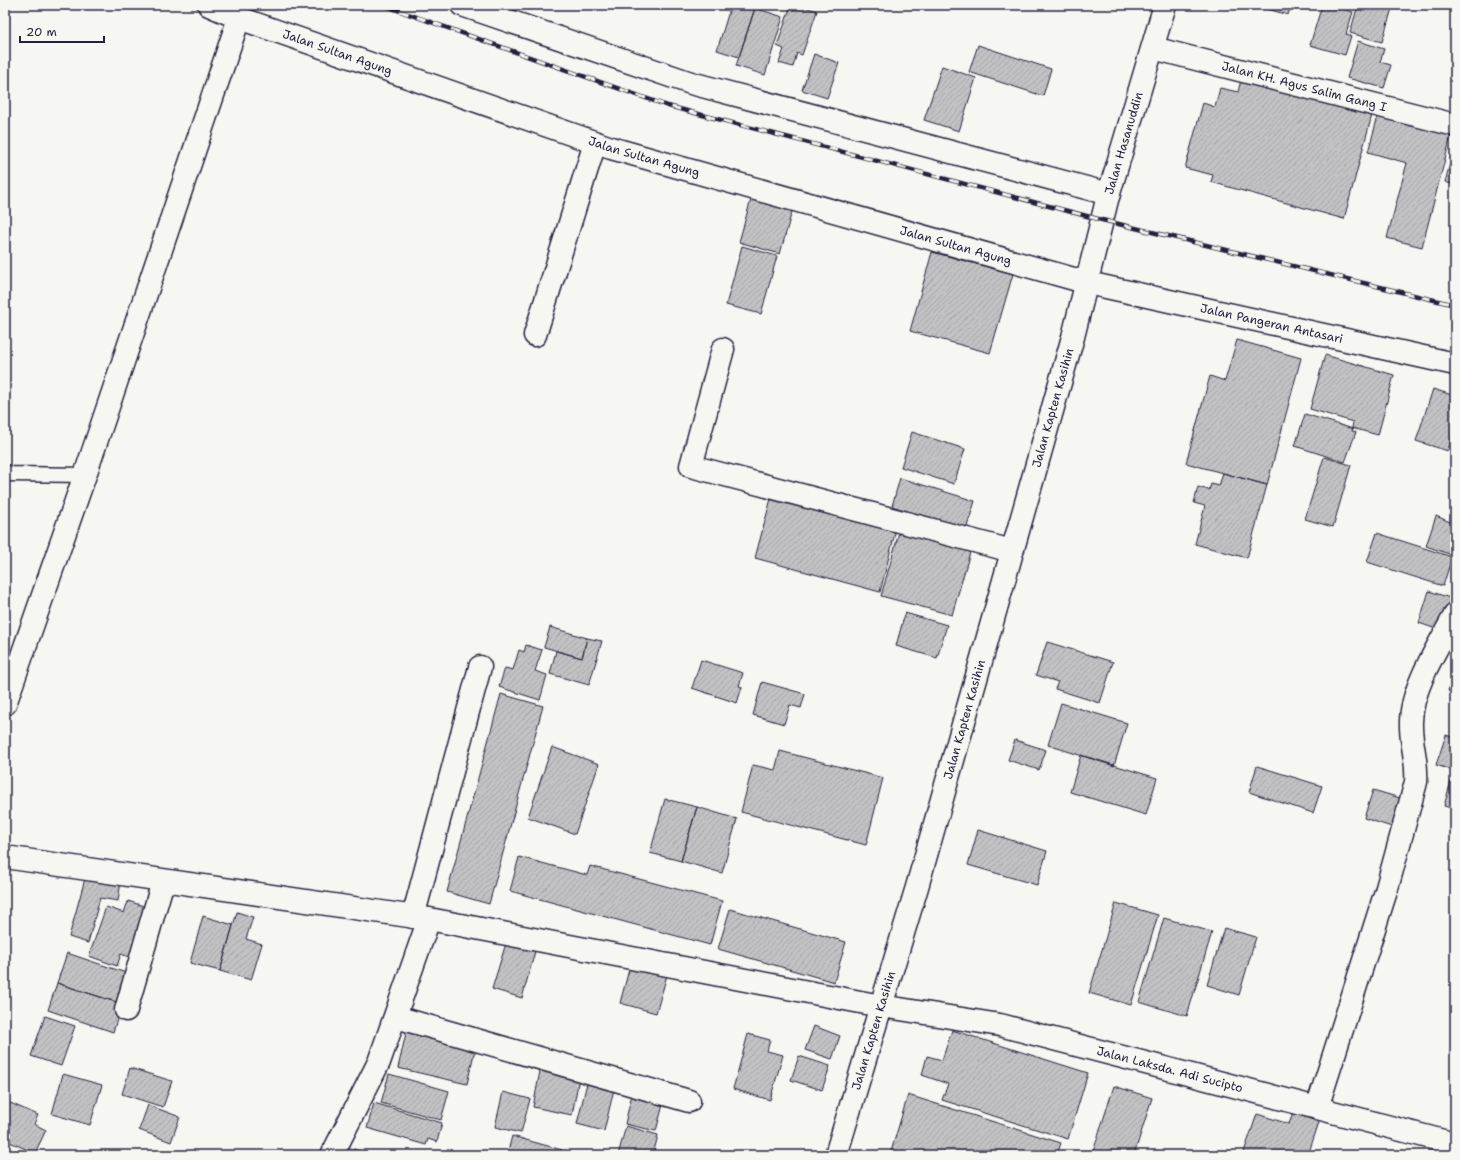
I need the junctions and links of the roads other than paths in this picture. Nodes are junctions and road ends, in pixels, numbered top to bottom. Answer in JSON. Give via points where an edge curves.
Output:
{"nodes":[{"id":1,"x":210,"y":5,"type":"edge"},
{"id":2,"x":462,"y":5,"type":"edge"},
{"id":3,"x":1165,"y":5,"type":"edge"},
{"id":4,"x":239,"y":18,"type":"junction"},
{"id":5,"x":1154,"y":48,"type":"junction"},
{"id":6,"x":1455,"y":125,"type":"edge"},
{"id":7,"x":595,"y":143,"type":"junction"},
{"id":8,"x":1109,"y":194,"type":"junction"},
{"id":9,"x":1088,"y":283,"type":"junction"},
{"id":10,"x":534,"y":335,"type":"dead end"},
{"id":11,"x":723,"y":349,"type":"dead end"},
{"id":12,"x":1455,"y":364,"type":"edge"},
{"id":13,"x":5,"y":472,"type":"edge"},
{"id":14,"x":85,"y":475,"type":"junction"},
{"id":15,"x":1012,"y":551,"type":"junction"},
{"id":16,"x":1455,"y":615,"type":"edge"},
{"id":17,"x":480,"y":666,"type":"dead end"},
{"id":18,"x":5,"y":704,"type":"edge"},
{"id":19,"x":5,"y":857,"type":"edge"},
{"id":20,"x":163,"y":880,"type":"junction"},
{"id":21,"x":421,"y":918,"type":"junction"},
{"id":22,"x":881,"y":1006,"type":"junction"},
{"id":23,"x":126,"y":1010,"type":"dead end"},
{"id":24,"x":396,"y":1017,"type":"junction"},
{"id":25,"x":689,"y":1100,"type":"dead end"},
{"id":26,"x":1317,"y":1108,"type":"junction"},
{"id":27,"x":1455,"y":1144,"type":"edge"},
{"id":28,"x":332,"y":1155,"type":"edge"},
{"id":29,"x":836,"y":1155,"type":"edge"}],
"edges":[{"from":1,"to":4,"type":"street","name":"Jalan Sultan Agung"},
{"from":2,"to":8,"type":"street","via":[[691,82]]},
{"from":3,"to":5,"type":"street","name":"Jalan Hasanuddin"},
{"from":4,"to":7,"type":"street","name":"Jalan Sultan Agung"},
{"from":4,"to":14,"type":"street"},
{"from":5,"to":6,"type":"street","name":"Jalan KH. Agus Salim Gang I"},
{"from":5,"to":8,"type":"street","name":"Jalan Hasanuddin"},
{"from":7,"to":9,"type":"street","name":"Jalan Sultan Agung"},
{"from":7,"to":10,"type":"street"},
{"from":8,"to":9,"type":"street","name":"Jalan Hasanuddin"},
{"from":9,"to":12,"type":"street","name":"Jalan Pangeran Antasari"},
{"from":9,"to":15,"type":"street","name":"Jalan Kapten Kasihin"},
{"from":11,"to":15,"type":"street","via":[[692,466]]},
{"from":13,"to":14,"type":"lane"},
{"from":14,"to":18,"type":"street"},
{"from":15,"to":22,"type":"street","name":"Jalan Kapten Kasihin"},
{"from":16,"to":26,"type":"street","via":[[1414,695],[1410,721],[1417,768],[1416,782],[1387,888]]},
{"from":17,"to":21,"type":"street"},
{"from":19,"to":20,"type":"street","name":"Jalan Laksda. Adi Sucipto"},
{"from":20,"to":21,"type":"street","name":"Jalan Laksda. Adi Sucipto"},
{"from":20,"to":23,"type":"street"},
{"from":21,"to":22,"type":"street","name":"Jalan Laksda. Adi Sucipto"},
{"from":21,"to":24,"type":"street"},
{"from":22,"to":26,"type":"street","name":"Jalan Laksda. Adi Sucipto","via":[[1000,1025]]},
{"from":22,"to":29,"type":"street","name":"Jalan Kapten Kasihin"},
{"from":24,"to":25,"type":"street"},
{"from":24,"to":28,"type":"street","via":[[379,1062]]},
{"from":26,"to":27,"type":"street","name":"Jalan Laksda. Adi Sucipto"}]}
